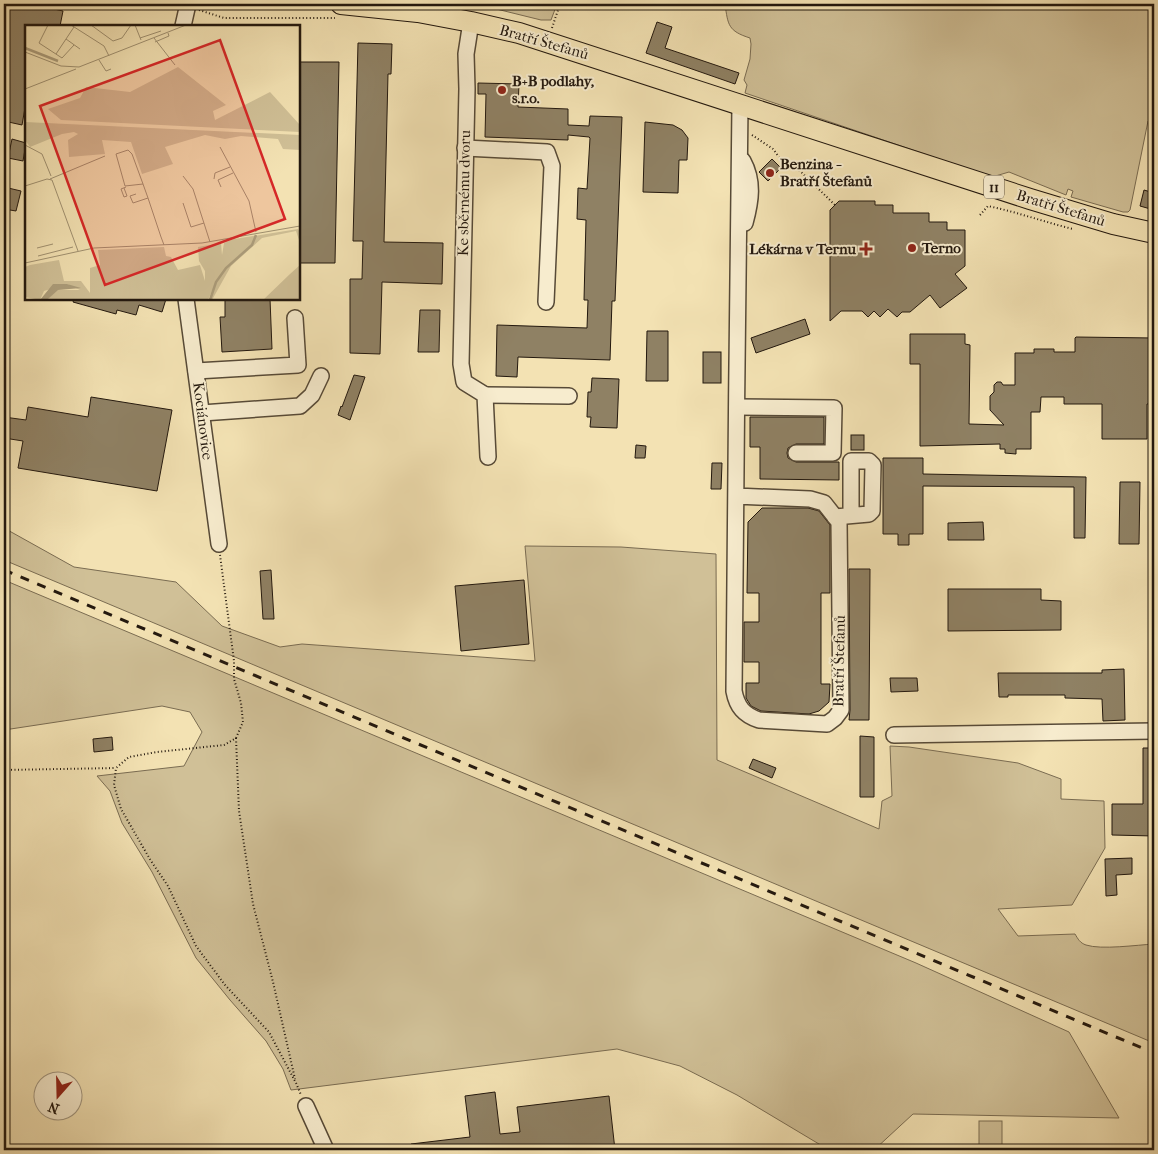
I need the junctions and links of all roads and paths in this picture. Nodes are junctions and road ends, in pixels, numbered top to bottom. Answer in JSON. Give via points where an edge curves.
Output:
{"nodes":[{"id":1,"x":560,"y":4,"type":"edge"},
{"id":2,"x":188,"y":6,"type":"edge"},
{"id":3,"x":339,"y":11,"type":"edge"},
{"id":4,"x":471,"y":22,"type":"junction"},
{"id":5,"x":183,"y":25,"type":"edge"},
{"id":6,"x":548,"y":41,"type":"junction"},
{"id":7,"x":740,"y":105,"type":"junction"},
{"id":8,"x":740,"y":132,"type":"junction"},
{"id":9,"x":466,"y":148,"type":"junction"},
{"id":10,"x":780,"y":157,"type":"dead end"},
{"id":11,"x":799,"y":170,"type":"dead end"},
{"id":12,"x":835,"y":205,"type":"dead end"},
{"id":13,"x":1154,"y":233,"type":"edge"},
{"id":14,"x":186,"y":300,"type":"edge"},
{"id":15,"x":546,"y":302,"type":"dead end"},
{"id":16,"x":295,"y":318,"type":"dead end"},
{"id":17,"x":196,"y":371,"type":"junction"},
{"id":18,"x":322,"y":376,"type":"dead end"},
{"id":19,"x":485,"y":395,"type":"junction"},
{"id":20,"x":569,"y":396,"type":"dead end"},
{"id":21,"x":737,"y":407,"type":"junction"},
{"id":22,"x":202,"y":413,"type":"junction"},
{"id":23,"x":796,"y":453,"type":"dead end"},
{"id":24,"x":488,"y":457,"type":"dead end"},
{"id":25,"x":736,"y":496,"type":"junction"},
{"id":26,"x":851,"y":514,"type":"dead end"},
{"id":27,"x":835,"y":516,"type":"junction"},
{"id":28,"x":219,"y":544,"type":"joint"},
{"id":29,"x":1154,"y":731,"type":"edge"},
{"id":30,"x":894,"y":735,"type":"dead end"},
{"id":31,"x":236,"y":738,"type":"junction"},
{"id":32,"x":116,"y":768,"type":"junction"},
{"id":33,"x":4,"y":770,"type":"edge"},
{"id":34,"x":296,"y":1083,"type":"junction"},
{"id":35,"x":306,"y":1106,"type":"joint"},
{"id":36,"x":326,"y":1150,"type":"edge"}],
"edges":[{"from":1,"to":6,"type":"path"},
{"from":2,"to":3,"type":"path","via":[[224,18]]},
{"from":2,"to":5,"type":"street"},
{"from":3,"to":4,"type":"main road","name":"Bratří Štefanů","number":"11","via":[[418,12]]},
{"from":4,"to":6,"type":"main road","name":"Bratří Štefanů","number":"11"},
{"from":4,"to":9,"type":"street","name":"Ke sběrnému dvoru","via":[[466,54]]},
{"from":6,"to":7,"type":"main road","name":"Bratří Štefanů","number":"11"},
{"from":7,"to":8,"type":"street","name":"Bratří Štefanů"},
{"from":7,"to":13,"type":"main road","name":"Bratří Štefanů","number":"11","via":[[1072,212]]},
{"from":8,"to":10,"type":"path","via":[[750,134]]},
{"from":8,"to":21,"type":"street","name":"Bratří Štefanů"},
{"from":9,"to":15,"type":"street","via":[[547,152],[552,166]]},
{"from":9,"to":19,"type":"street","name":"Ke sběrnému dvoru","via":[[461,364],[464,382]]},
{"from":11,"to":12,"type":"path"},
{"from":14,"to":17,"type":"street","name":"Kociánovice"},
{"from":16,"to":17,"type":"street","via":[[298,365]]},
{"from":17,"to":22,"type":"street","name":"Kociánovice"},
{"from":18,"to":22,"type":"street","via":[[312,395],[300,406]]},
{"from":19,"to":20,"type":"street"},
{"from":19,"to":24,"type":"street"},
{"from":21,"to":23,"type":"street","via":[[834,408],[833,453]]},
{"from":21,"to":25,"type":"street","name":"Bratří Štefanů"},
{"from":22,"to":28,"type":"street","name":"Kociánovice"},
{"from":25,"to":27,"type":"street","via":[[810,499],[824,503]]},
{"from":25,"to":27,"type":"street","name":"Bratří Štefanů","via":[[734,691],[736,703],[743,712],[759,720],[827,724],[841,710],[839,522]]},
{"from":26,"to":27,"type":"street"},
{"from":28,"to":31,"type":"path","via":[[234,679],[243,722]]},
{"from":29,"to":30,"type":"street"},
{"from":31,"to":32,"type":"path","via":[[224,745],[129,757]]},
{"from":31,"to":34,"type":"path","via":[[239,811],[253,904]]},
{"from":32,"to":33,"type":"path"},
{"from":32,"to":34,"type":"path","via":[[114,785],[121,809],[168,886],[196,946],[225,985],[269,1032]]},
{"from":34,"to":35,"type":"path"},
{"from":35,"to":36,"type":"street"}]}
